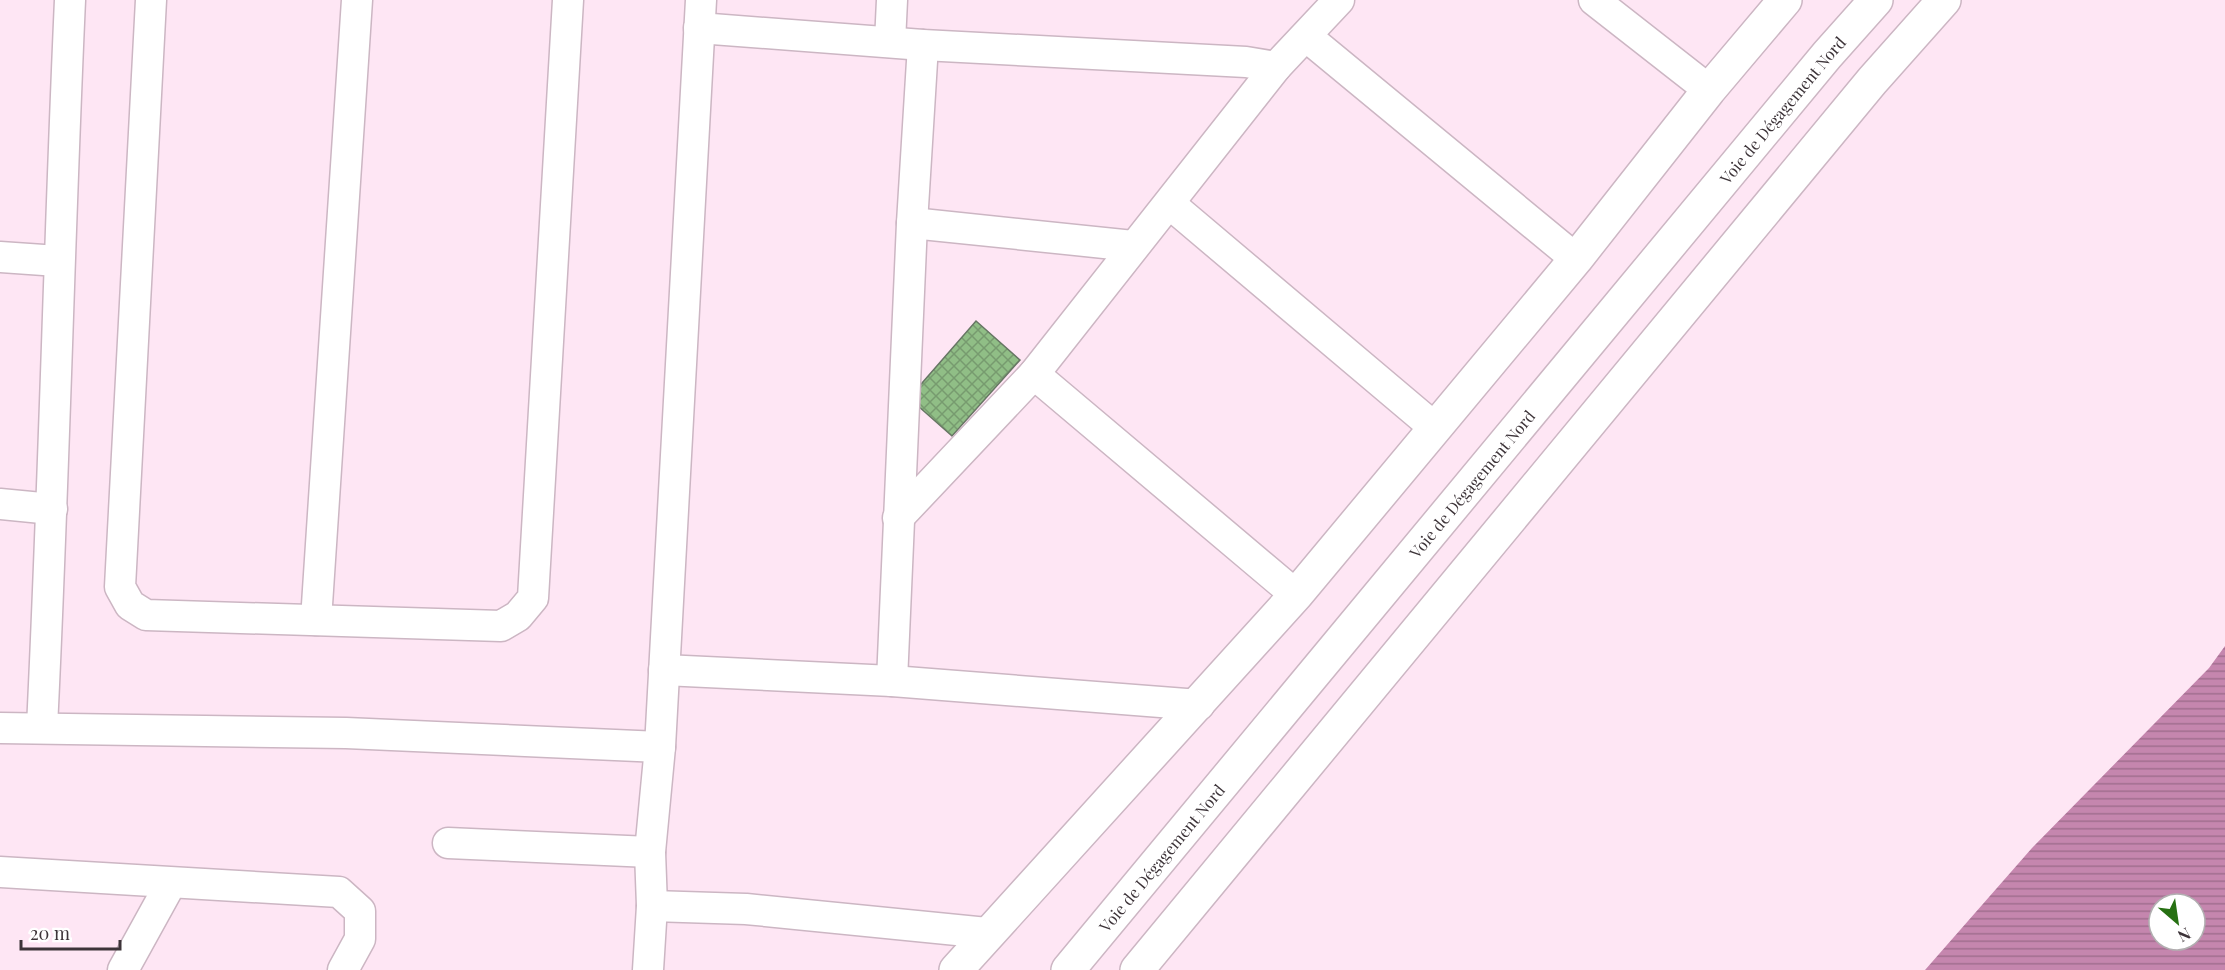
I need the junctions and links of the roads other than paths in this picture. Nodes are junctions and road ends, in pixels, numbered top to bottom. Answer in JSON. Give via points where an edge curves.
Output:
{"nodes":[{"id":1,"x":70,"y":0,"type":"edge"},
{"id":2,"x":151,"y":0,"type":"edge"},
{"id":3,"x":357,"y":0,"type":"edge"},
{"id":4,"x":568,"y":0,"type":"edge"},
{"id":5,"x":892,"y":0,"type":"edge"},
{"id":6,"x":1340,"y":0,"type":"edge"},
{"id":7,"x":1594,"y":0,"type":"edge"},
{"id":8,"x":1785,"y":0,"type":"edge"},
{"id":9,"x":1876,"y":0,"type":"edge"},
{"id":10,"x":1944,"y":0,"type":"edge"},
{"id":11,"x":700,"y":14,"type":"edge"},
{"id":12,"x":1307,"y":37,"type":"junction"},
{"id":13,"x":890,"y":42,"type":"junction"},
{"id":14,"x":923,"y":45,"type":"junction"},
{"id":15,"x":1276,"y":67,"type":"junction"},
{"id":16,"x":1708,"y":90,"type":"junction"},
{"id":17,"x":1170,"y":204,"type":"junction"},
{"id":18,"x":912,"y":223,"type":"junction"},
{"id":19,"x":1133,"y":246,"type":"junction"},
{"id":20,"x":0,"y":257,"type":"edge"},
{"id":21,"x":1576,"y":259,"type":"junction"},
{"id":22,"x":58,"y":261,"type":"junction"},
{"id":23,"x":1034,"y":374,"type":"junction"},
{"id":24,"x":1435,"y":428,"type":"junction"},
{"id":25,"x":0,"y":504,"type":"edge"},
{"id":26,"x":52,"y":509,"type":"junction"},
{"id":27,"x":898,"y":518,"type":"junction"},
{"id":28,"x":1296,"y":595,"type":"junction"},
{"id":29,"x":316,"y":620,"type":"junction"},
{"id":30,"x":663,"y":670,"type":"junction"},
{"id":31,"x":892,"y":681,"type":"junction"},
{"id":32,"x":1199,"y":705,"type":"junction"},
{"id":33,"x":42,"y":727,"type":"junction"},
{"id":34,"x":0,"y":728,"type":"edge"},
{"id":35,"x":660,"y":747,"type":"junction"},
{"id":36,"x":448,"y":843,"type":"dead end"},
{"id":37,"x":650,"y":852,"type":"junction"},
{"id":38,"x":0,"y":872,"type":"edge"},
{"id":39,"x":171,"y":883,"type":"junction"},
{"id":40,"x":652,"y":906,"type":"junction"},
{"id":41,"x":987,"y":933,"type":"junction"},
{"id":42,"x":123,"y":970,"type":"edge"},
{"id":43,"x":343,"y":970,"type":"edge"},
{"id":44,"x":648,"y":970,"type":"edge"},
{"id":45,"x":956,"y":970,"type":"edge"},
{"id":46,"x":1068,"y":970,"type":"edge"},
{"id":47,"x":1137,"y":970,"type":"edge"}],
"edges":[{"from":1,"to":22,"type":"street"},
{"from":2,"to":29,"type":"street","via":[[120,587],[130,605],[146,615]]},
{"from":3,"to":29,"type":"street"},
{"from":4,"to":29,"type":"street","via":[[533,598],[518,616],[501,626]]},
{"from":5,"to":13,"type":"street"},
{"from":6,"to":12,"type":"street"},
{"from":7,"to":16,"type":"street"},
{"from":8,"to":16,"type":"main road"},
{"from":9,"to":46,"type":"main road","name":"Voie de Dégagement Nord"},
{"from":10,"to":47,"type":"main road","via":[[1864,90]]},
{"from":11,"to":13,"type":"street"},
{"from":11,"to":30,"type":"street"},
{"from":12,"to":15,"type":"street"},
{"from":12,"to":21,"type":"street"},
{"from":13,"to":14,"type":"street"},
{"from":14,"to":15,"type":"street","via":[[1246,62]]},
{"from":14,"to":18,"type":"street"},
{"from":15,"to":17,"type":"street"},
{"from":16,"to":21,"type":"main road"},
{"from":17,"to":19,"type":"street"},
{"from":17,"to":24,"type":"street"},
{"from":18,"to":19,"type":"street"},
{"from":18,"to":27,"type":"street"},
{"from":19,"to":23,"type":"street"},
{"from":20,"to":22,"type":"street"},
{"from":21,"to":24,"type":"main road"},
{"from":22,"to":26,"type":"street"},
{"from":23,"to":27,"type":"street"},
{"from":23,"to":28,"type":"street"},
{"from":24,"to":28,"type":"main road"},
{"from":25,"to":26,"type":"street"},
{"from":26,"to":33,"type":"street"},
{"from":27,"to":31,"type":"street"},
{"from":28,"to":32,"type":"main road"},
{"from":30,"to":31,"type":"street"},
{"from":30,"to":35,"type":"street"},
{"from":31,"to":32,"type":"street"},
{"from":32,"to":41,"type":"main road"},
{"from":33,"to":34,"type":"street"},
{"from":33,"to":35,"type":"street","via":[[346,733]]},
{"from":35,"to":37,"type":"street"},
{"from":36,"to":37,"type":"street"},
{"from":37,"to":40,"type":"street"},
{"from":38,"to":39,"type":"street"},
{"from":39,"to":42,"type":"street"},
{"from":39,"to":43,"type":"street","via":[[339,892],[360,911],[360,939]]},
{"from":40,"to":41,"type":"street","via":[[746,909]]},
{"from":40,"to":44,"type":"street"},
{"from":41,"to":45,"type":"main road"}]}
